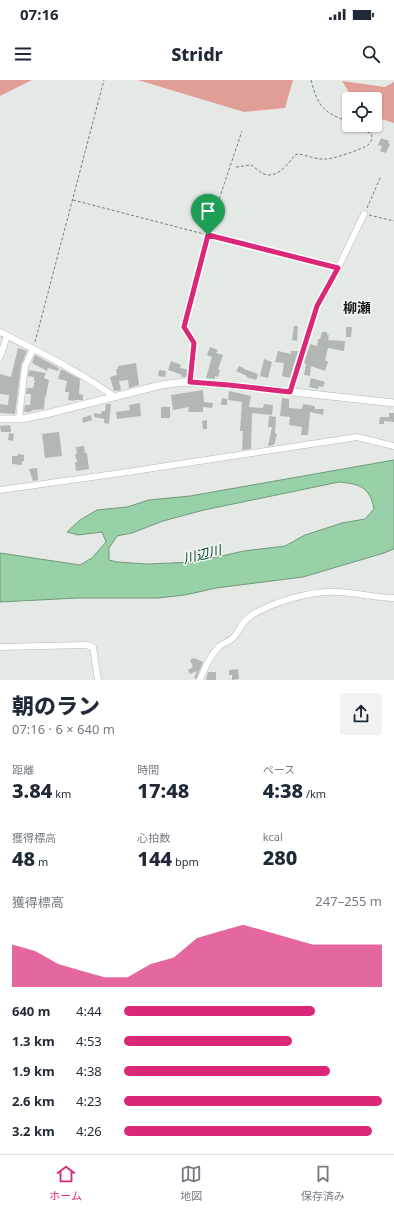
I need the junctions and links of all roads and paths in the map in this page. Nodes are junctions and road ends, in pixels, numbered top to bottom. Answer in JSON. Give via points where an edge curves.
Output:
{"nodes":[{"id":1,"x":104,"y":80,"type":"edge"},
{"id":2,"x":311,"y":80,"type":"edge"},
{"id":3,"x":342,"y":119,"type":"edge"},
{"id":4,"x":242,"y":131,"type":"dead end"},
{"id":5,"x":368,"y":132,"type":"edge"},
{"id":6,"x":236,"y":167,"type":"dead end"},
{"id":7,"x":381,"y":176,"type":"dead end"},
{"id":8,"x":73,"y":200,"type":"junction"},
{"id":9,"x":364,"y":214,"type":"junction"},
{"id":10,"x":394,"y":221,"type":"edge"},
{"id":11,"x":208,"y":235,"type":"junction"},
{"id":12,"x":338,"y":268,"type":"junction"},
{"id":13,"x":0,"y":332,"type":"edge"},
{"id":14,"x":7,"y":336,"type":"junction"},
{"id":15,"x":33,"y":349,"type":"junction"},
{"id":16,"x":0,"y":357,"type":"edge"},
{"id":17,"x":190,"y":382,"type":"junction"},
{"id":18,"x":290,"y":392,"type":"junction"},
{"id":19,"x":115,"y":397,"type":"junction"},
{"id":20,"x":394,"y":403,"type":"edge"},
{"id":21,"x":19,"y":419,"type":"junction"},
{"id":22,"x":0,"y":420,"type":"edge"},
{"id":23,"x":394,"y":446,"type":"edge"},
{"id":24,"x":0,"y":490,"type":"edge"},
{"id":25,"x":394,"y":598,"type":"edge"},
{"id":26,"x":0,"y":647,"type":"edge"},
{"id":27,"x":98,"y":680,"type":"edge"},
{"id":28,"x":200,"y":680,"type":"edge"}],
"edges":[{"from":1,"to":8,"type":"path"},
{"from":2,"to":3,"type":"path","via":[[319,104],[330,114]]},
{"from":4,"to":11,"type":"path"},
{"from":5,"to":6,"type":"path","via":[[372,136],[368,145],[327,160],[298,154],[285,168],[270,175],[263,174],[251,165]]},
{"from":7,"to":9,"type":"path"},
{"from":8,"to":11,"type":"path"},
{"from":8,"to":15,"type":"path"},
{"from":9,"to":10,"type":"path"},
{"from":9,"to":12,"type":"street"},
{"from":11,"to":12,"type":"path"},
{"from":11,"to":17,"type":"path","via":[[184,327],[194,343]]},
{"from":12,"to":18,"type":"street","via":[[317,306]]},
{"from":13,"to":14,"type":"street"},
{"from":14,"to":15,"type":"street"},
{"from":14,"to":16,"type":"street"},
{"from":15,"to":19,"type":"street","via":[[102,387]]},
{"from":15,"to":21,"type":"street","via":[[25,366]]},
{"from":17,"to":18,"type":"street"},
{"from":17,"to":19,"type":"street","via":[[161,385]]},
{"from":18,"to":20,"type":"street"},
{"from":19,"to":21,"type":"street","via":[[50,414]]},
{"from":21,"to":22,"type":"street"},
{"from":23,"to":24,"type":"street","via":[[357,437]]},
{"from":25,"to":28,"type":"street","via":[[327,592],[286,600],[248,618],[232,639],[215,651]]},
{"from":26,"to":27,"type":"street","via":[[93,647]]}]}
